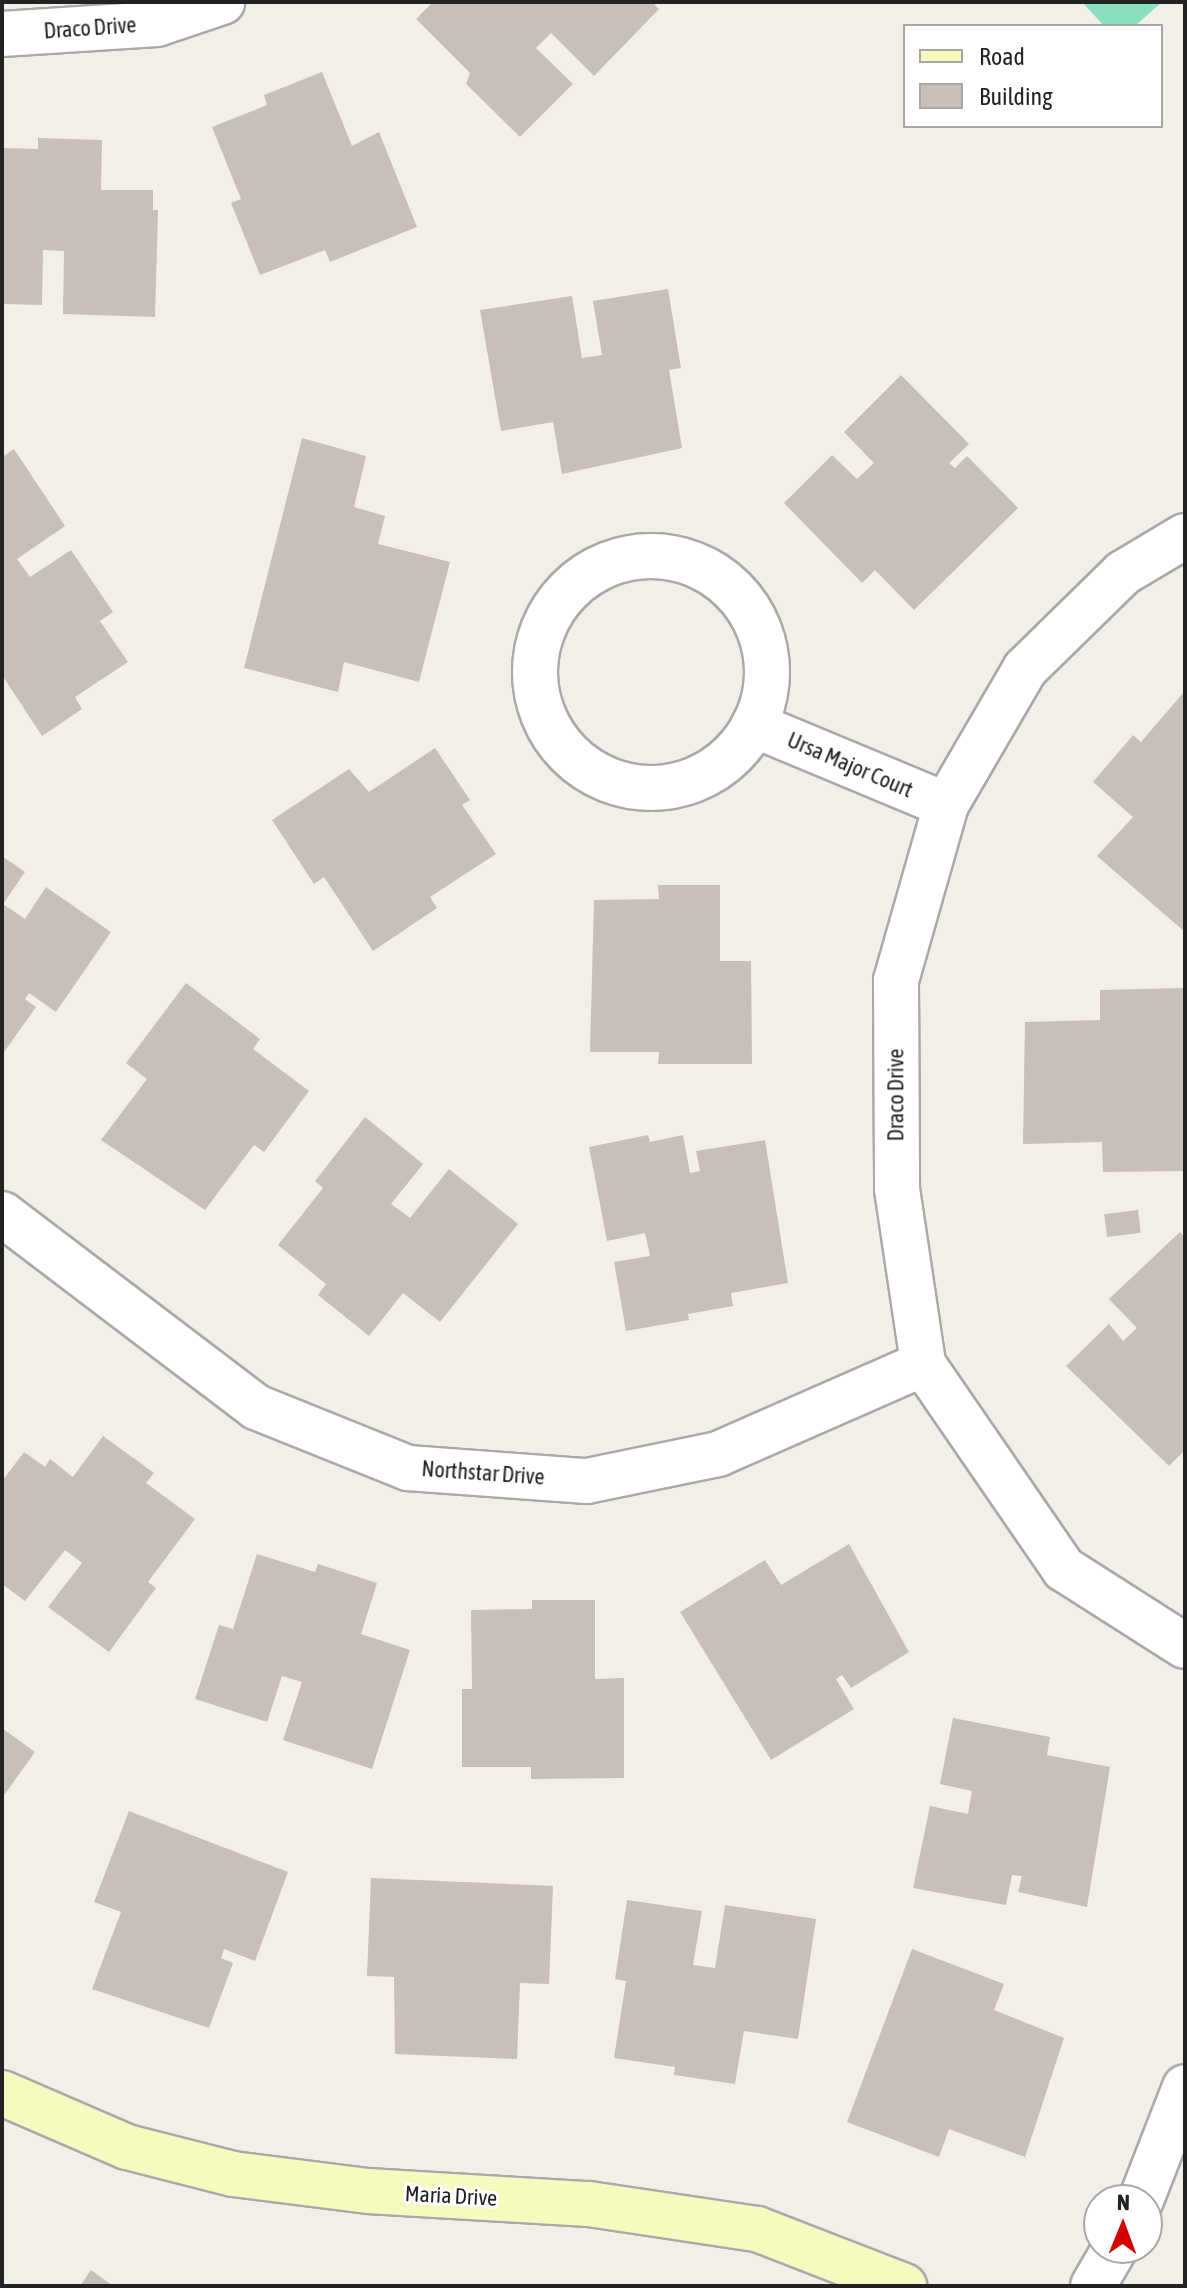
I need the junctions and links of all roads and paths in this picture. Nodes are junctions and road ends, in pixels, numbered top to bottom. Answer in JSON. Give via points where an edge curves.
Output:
{"nodes":[{"id":1,"x":222,"y":2,"type":"edge"},
{"id":2,"x":2,"y":34,"type":"edge"},
{"id":3,"x":1185,"y":536,"type":"edge"},
{"id":4,"x":754,"y":725,"type":"junction"},
{"id":5,"x":946,"y":805,"type":"junction"},
{"id":6,"x":2,"y":1214,"type":"edge"},
{"id":7,"x":923,"y":1364,"type":"junction"},
{"id":8,"x":1185,"y":1646,"type":"edge"},
{"id":9,"x":1185,"y":2087,"type":"edge"},
{"id":10,"x":2,"y":2093,"type":"edge"},
{"id":11,"x":1147,"y":2184,"type":"edge"},
{"id":12,"x":1106,"y":2264,"type":"edge"},
{"id":13,"x":904,"y":2286,"type":"edge"},
{"id":14,"x":1093,"y":2286,"type":"edge"}],
"edges":[{"from":1,"to":2,"type":"street","name":"Draco Drive","via":[[157,24]]},
{"from":3,"to":5,"type":"street","name":"Draco Drive","via":[[1123,573],[1025,669]]},
{"from":4,"to":4,"type":"street","via":[[766,687],[765,647],[750,610],[723,580],[687,561],[647,556],[608,563],[574,584],[548,615],[535,653],[535,692],[557,739],[571,757],[601,777],[635,788],[671,786],[705,775],[734,754]]},
{"from":4,"to":5,"type":"street","name":"Ursa Major Court"},
{"from":5,"to":7,"type":"street","name":"Draco Drive","via":[[896,981],[897,1189]]},
{"from":6,"to":7,"type":"street","name":"Northstar Drive","via":[[256,1407],[408,1468],[587,1481],[718,1454]]},
{"from":7,"to":8,"type":"street","name":"Draco Drive","via":[[1064,1569]]},
{"from":9,"to":11,"type":"street"},
{"from":10,"to":13,"type":"street","name":"Maria Drive","via":[[127,2147],[233,2174],[368,2191],[589,2204],[757,2229]]},
{"from":12,"to":14,"type":"street"}]}
